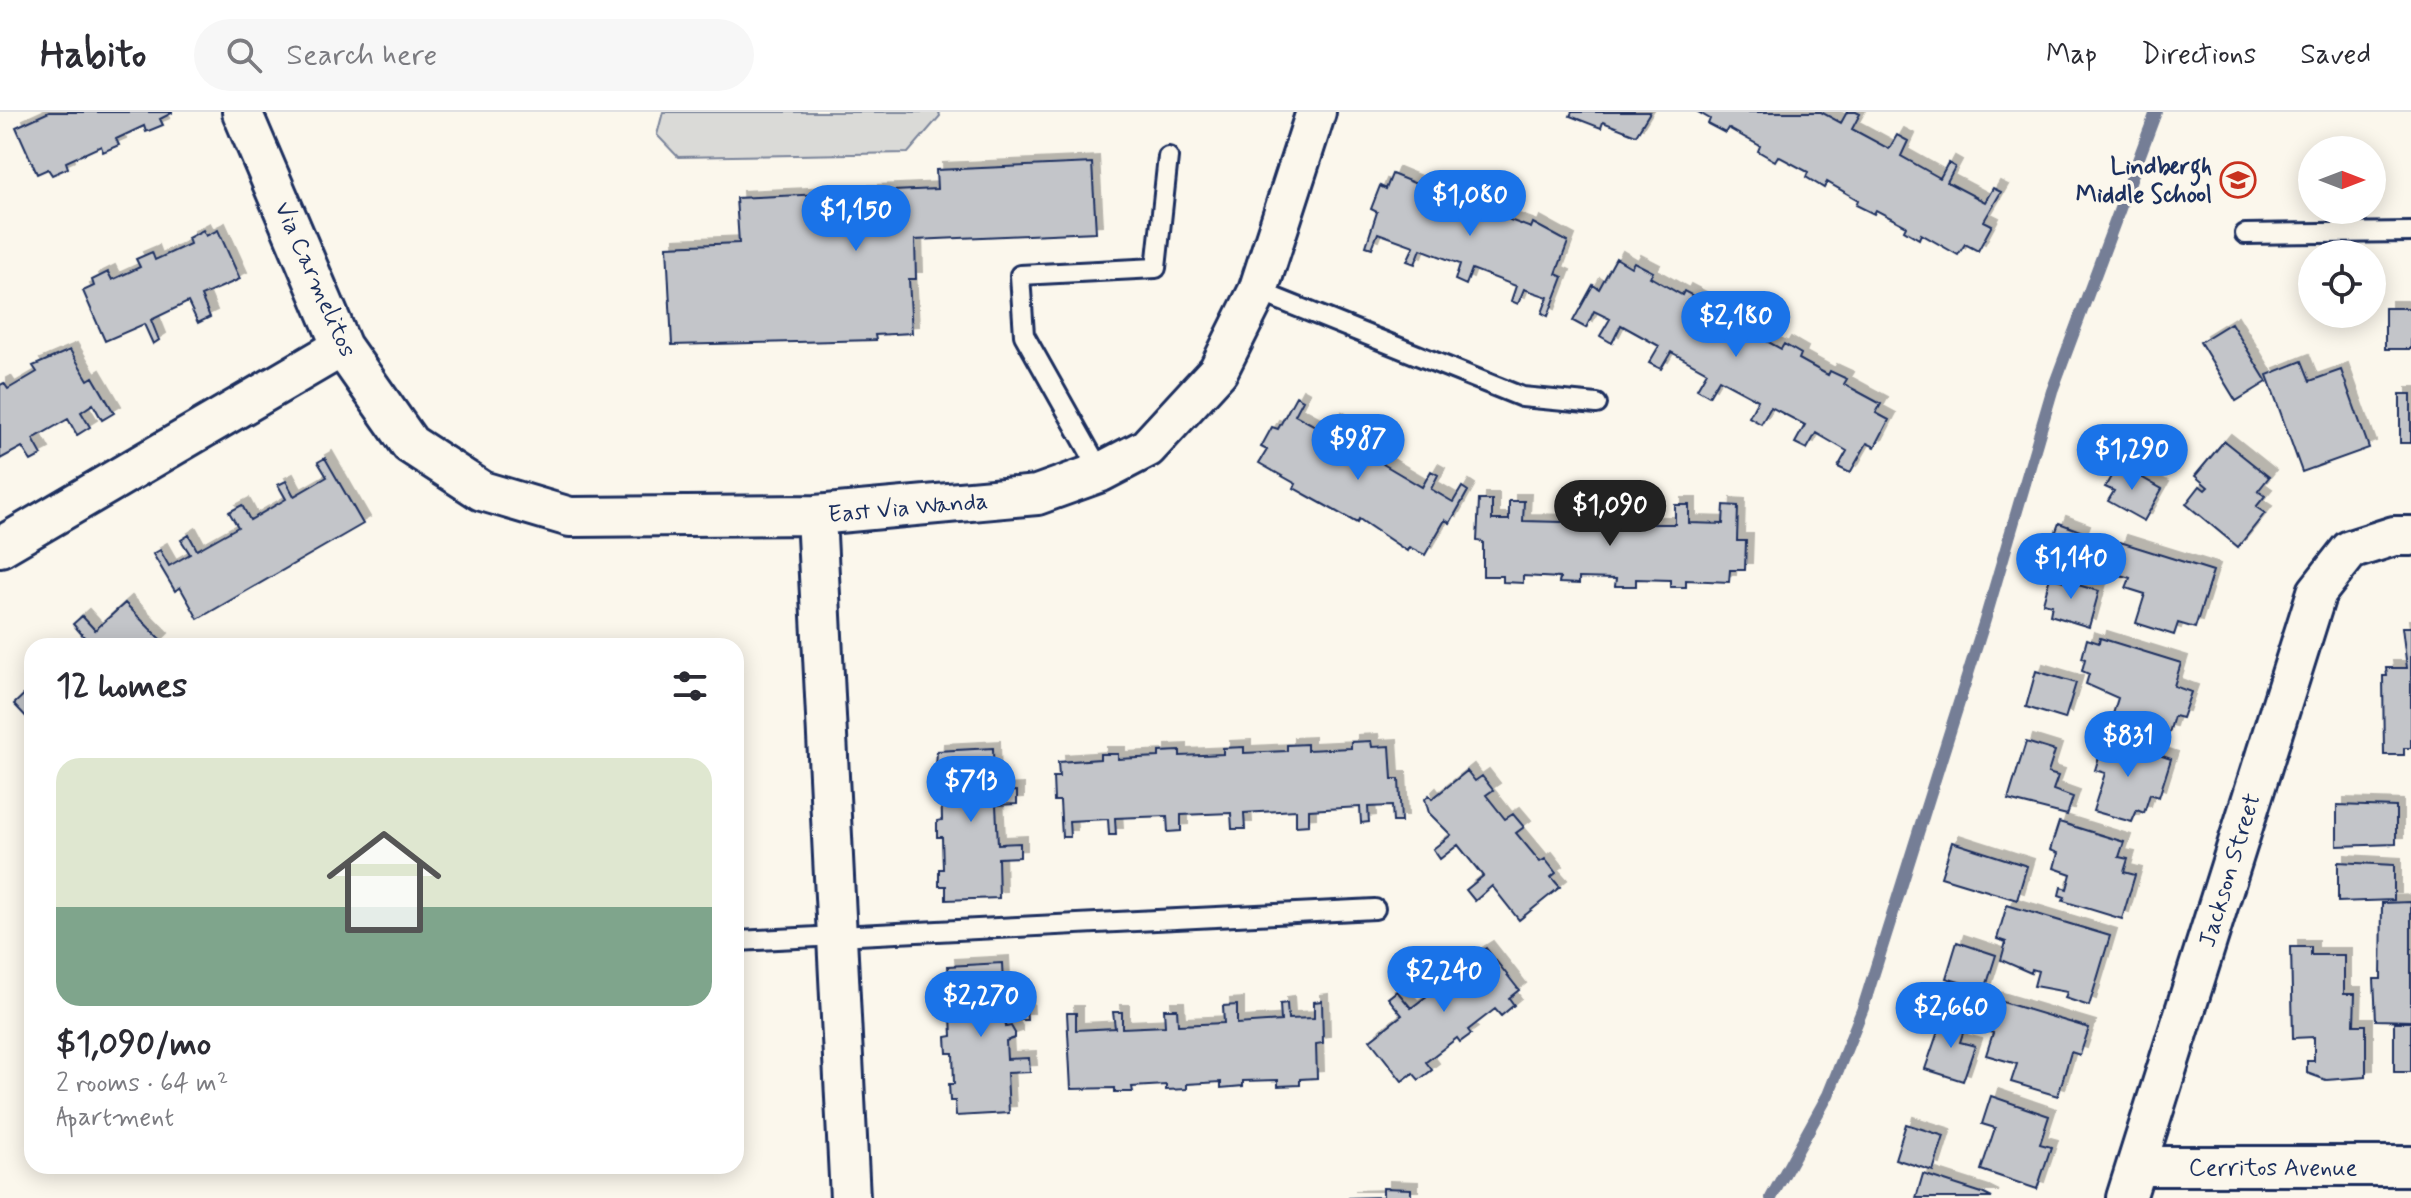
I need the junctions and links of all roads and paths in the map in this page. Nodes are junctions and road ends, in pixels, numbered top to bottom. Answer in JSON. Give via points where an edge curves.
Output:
{"nodes":[{"id":1,"x":242,"y":112,"type":"edge"},
{"id":2,"x":1316,"y":112,"type":"edge"},
{"id":3,"x":1168,"y":157,"type":"dead end"},
{"id":4,"x":2411,"y":232,"type":"edge"},
{"id":5,"x":2245,"y":234,"type":"dead end"},
{"id":6,"x":1258,"y":291,"type":"junction"},
{"id":7,"x":342,"y":347,"type":"junction"},
{"id":8,"x":1597,"y":404,"type":"dead end"},
{"id":9,"x":1101,"y":472,"type":"junction"},
{"id":10,"x":816,"y":515,"type":"junction"},
{"id":11,"x":2411,"y":536,"type":"edge"},
{"id":12,"x":0,"y":547,"type":"edge"},
{"id":13,"x":1375,"y":909,"type":"dead end"},
{"id":14,"x":837,"y":935,"type":"junction"},
{"id":15,"x":744,"y":941,"type":"edge"},
{"id":16,"x":2411,"y":1166,"type":"edge"},
{"id":17,"x":2131,"y":1182,"type":"edge"},
{"id":18,"x":850,"y":1198,"type":"edge"}],
"edges":[{"from":1,"to":7,"type":"street","name":"Via Carmelitos"},
{"from":2,"to":6,"type":"street","name":"East Via Wanda"},
{"from":3,"to":9,"type":"lane","via":[[1156,268],[1020,275],[1024,335]]},
{"from":4,"to":5,"type":"lane"},
{"from":6,"to":8,"type":"lane","via":[[1522,397]]},
{"from":6,"to":9,"type":"street","name":"East Via Wanda","via":[[1218,371],[1147,448]]},
{"from":7,"to":10,"type":"street","name":"Via Carmelitos","via":[[410,444],[482,491],[570,517]]},
{"from":7,"to":12,"type":"street"},
{"from":9,"to":10,"type":"street","name":"East Via Wanda","via":[[1037,495]]},
{"from":10,"to":14,"type":"street","name":"East Via Wanda"},
{"from":11,"to":17,"type":"street","name":"Jackson Street","via":[[2350,550],[2317,592]]},
{"from":13,"to":14,"type":"lane"},
{"from":14,"to":15,"type":"lane"},
{"from":14,"to":18,"type":"street","name":"East Via Wanda"},
{"from":16,"to":17,"type":"street","name":"Cerritos Avenue"}]}
